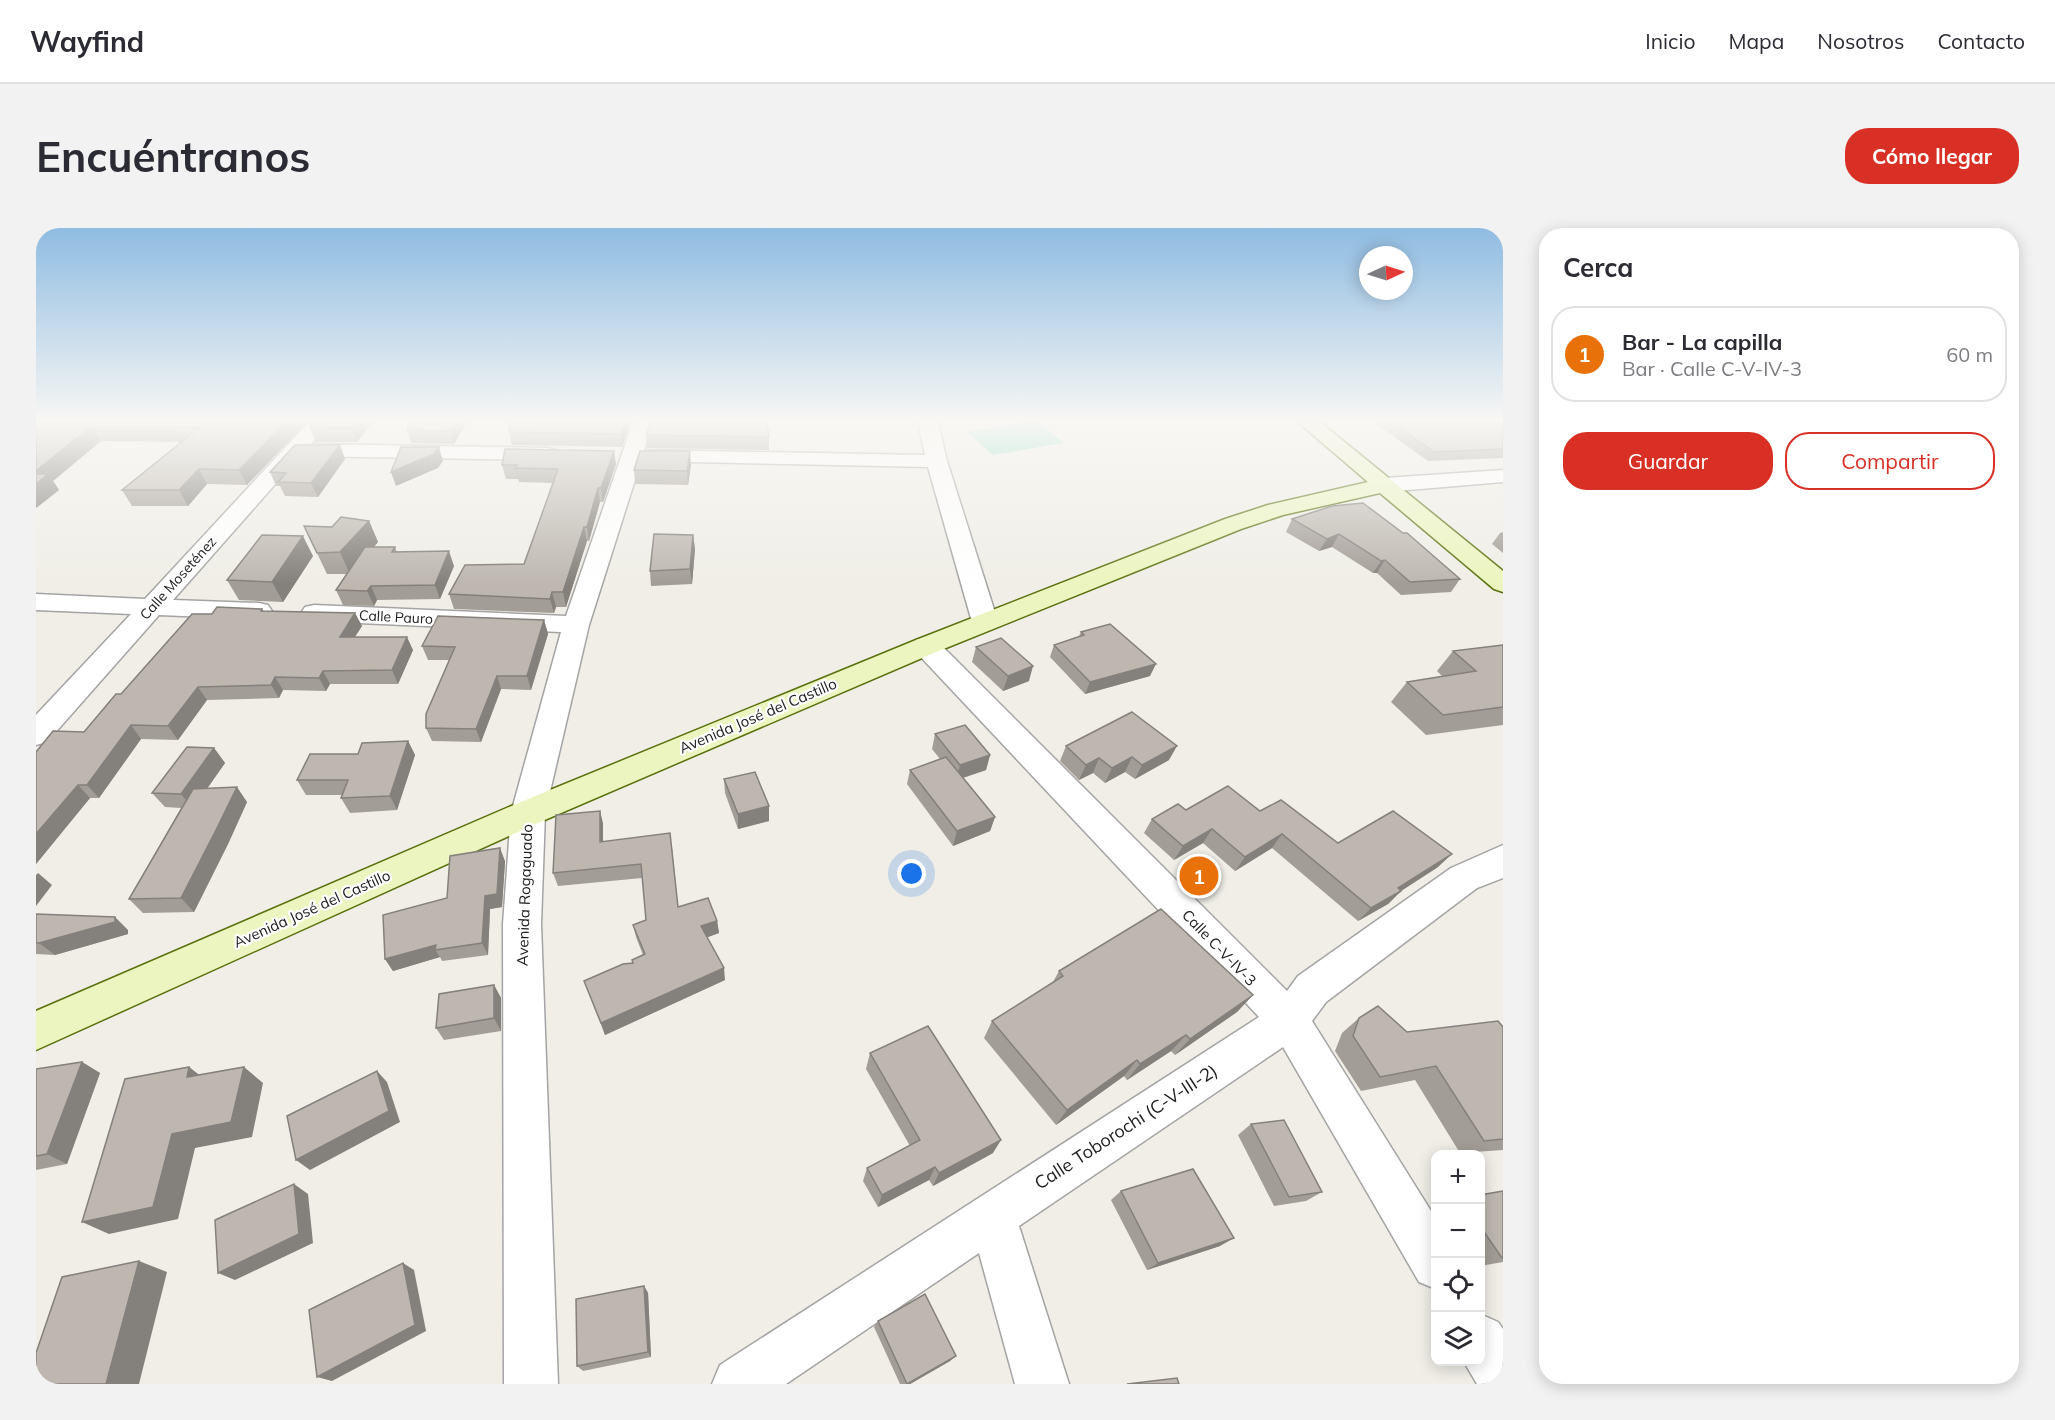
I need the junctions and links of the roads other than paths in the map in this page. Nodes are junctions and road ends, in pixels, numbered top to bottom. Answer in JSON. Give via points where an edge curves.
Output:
{"nodes":[{"id":1,"x":271,"y":476,"type":"edge"},
{"id":2,"x":616,"y":476,"type":"edge"},
{"id":3,"x":941,"y":476,"type":"edge"},
{"id":4,"x":1374,"y":476,"type":"edge"},
{"id":5,"x":1503,"y":476,"type":"edge"},
{"id":6,"x":1385,"y":485,"type":"junction"},
{"id":7,"x":1503,"y":584,"type":"edge"},
{"id":8,"x":36,"y":602,"type":"edge"},
{"id":9,"x":152,"y":606,"type":"junction"},
{"id":10,"x":985,"y":622,"type":"junction"},
{"id":11,"x":576,"y":625,"type":"junction"},
{"id":12,"x":926,"y":646,"type":"junction"},
{"id":13,"x":36,"y":734,"type":"edge"},
{"id":14,"x":528,"y":813,"type":"junction"},
{"id":15,"x":1499,"y":869,"type":"edge"},
{"id":16,"x":1289,"y":1020,"type":"junction"},
{"id":17,"x":36,"y":1031,"type":"edge"},
{"id":18,"x":992,"y":1215,"type":"junction"},
{"id":19,"x":1432,"y":1258,"type":"edge"},
{"id":20,"x":1485,"y":1348,"type":"edge"},
{"id":21,"x":1503,"y":1377,"type":"edge"},
{"id":22,"x":531,"y":1384,"type":"edge"},
{"id":23,"x":739,"y":1384,"type":"edge"},
{"id":24,"x":1042,"y":1384,"type":"edge"}],
"edges":[{"from":1,"to":9,"type":"street","name":"Calle Moseténez"},
{"from":2,"to":11,"type":"street","name":"Avenida Rogaguado"},
{"from":3,"to":10,"type":"street"},
{"from":4,"to":6,"type":"main road"},
{"from":5,"to":6,"type":"street","name":"Avenida José del Castillo"},
{"from":6,"to":7,"type":"main road"},
{"from":6,"to":10,"type":"main road","name":"Avenida José del Castillo","via":[[1233,524]]},
{"from":8,"to":9,"type":"street","name":"Calle Pauro"},
{"from":9,"to":11,"type":"street","name":"Calle Pauro"},
{"from":9,"to":13,"type":"street","name":"Calle Moseténez"},
{"from":10,"to":12,"type":"main road","name":"Avenida José del Castillo"},
{"from":11,"to":14,"type":"street","name":"Avenida Rogaguado"},
{"from":12,"to":14,"type":"main road","name":"Avenida José del Castillo"},
{"from":12,"to":16,"type":"street","name":"Calle C-V-IV-3"},
{"from":14,"to":17,"type":"main road","name":"Avenida José del Castillo"},
{"from":14,"to":22,"type":"street","name":"Avenida Rogaguado","via":[[522,924]]},
{"from":15,"to":16,"type":"street","name":"Calle Toborochi (C-V-III-2)","via":[[1464,878],[1312,989]]},
{"from":16,"to":18,"type":"street","name":"Calle Toborochi (C-V-III-2)"},
{"from":16,"to":19,"type":"street","name":"Calle C-V-IV-3"},
{"from":18,"to":23,"type":"street","name":"Calle Toborochi (C-V-III-2)"},
{"from":18,"to":24,"type":"street"},
{"from":20,"to":21,"type":"street"}]}
